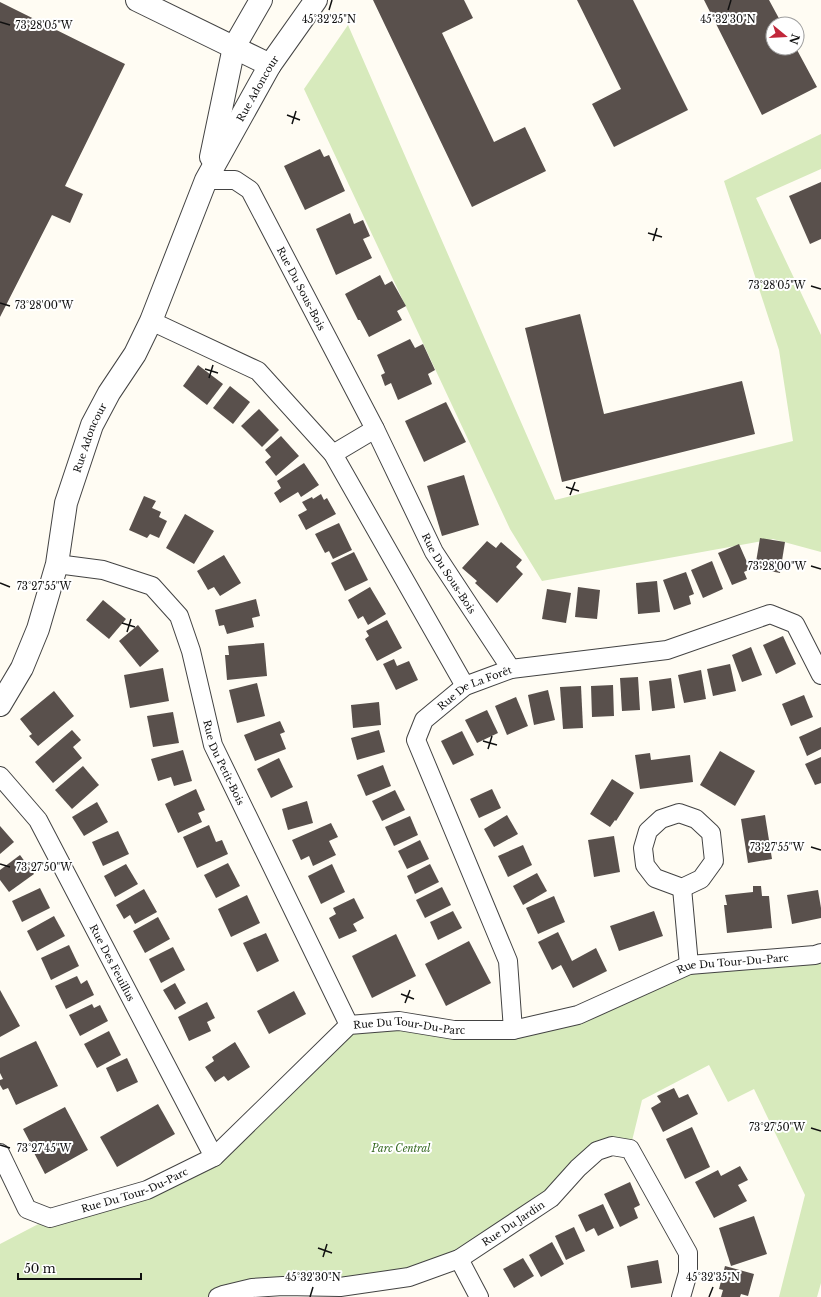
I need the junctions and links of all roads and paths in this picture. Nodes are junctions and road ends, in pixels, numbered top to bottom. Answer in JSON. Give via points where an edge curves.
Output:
{"nodes":[{"id":1,"x":137,"y":0,"type":"edge"},
{"id":2,"x":261,"y":0,"type":"edge"},
{"id":3,"x":316,"y":0,"type":"edge"},
{"id":4,"x":234,"y":47,"type":"junction"},
{"id":5,"x":270,"y":65,"type":"junction"},
{"id":6,"x":206,"y":180,"type":"junction"},
{"id":7,"x":151,"y":321,"type":"junction"},
{"id":8,"x":375,"y":429,"type":"junction"},
{"id":9,"x":333,"y":454,"type":"junction"},
{"id":10,"x":57,"y":564,"type":"junction"},
{"id":11,"x":511,"y":669,"type":"junction"},
{"id":12,"x":821,"y":675,"type":"edge"},
{"id":13,"x":465,"y":686,"type":"junction"},
{"id":14,"x":0,"y":705,"type":"edge"},
{"id":15,"x":0,"y":776,"type":"edge"},
{"id":16,"x":682,"y":888,"type":"junction"},
{"id":17,"x":821,"y":953,"type":"edge"},
{"id":18,"x":689,"y":965,"type":"junction"},
{"id":19,"x":349,"y":1025,"type":"junction"},
{"id":20,"x":513,"y":1030,"type":"junction"},
{"id":21,"x":0,"y":1153,"type":"edge"},
{"id":22,"x":214,"y":1156,"type":"junction"},
{"id":23,"x":459,"y":1259,"type":"junction"},
{"id":24,"x":284,"y":1292,"type":"edge"},
{"id":25,"x":218,"y":1297,"type":"edge"},
{"id":26,"x":480,"y":1297,"type":"edge"},
{"id":27,"x":681,"y":1297,"type":"edge"}],
"edges":[{"from":1,"to":4,"type":"street"},
{"from":2,"to":4,"type":"street","name":"Rue Adoncour"},
{"from":3,"to":5,"type":"street","name":"Rue Adoncour"},
{"from":4,"to":5,"type":"street"},
{"from":4,"to":6,"type":"street","name":"Rue Adoncour"},
{"from":5,"to":6,"type":"street","name":"Rue Adoncour"},
{"from":6,"to":7,"type":"street","name":"Rue Adoncour"},
{"from":6,"to":8,"type":"street","name":"Rue Du Sous-Bois","via":[[235,180],[250,190]]},
{"from":7,"to":9,"type":"street","via":[[258,371]]},
{"from":7,"to":10,"type":"street","name":"Rue Adoncour","via":[[135,354],[92,425],[66,503]]},
{"from":8,"to":9,"type":"street"},
{"from":8,"to":11,"type":"street","name":"Rue Du Sous-Bois","via":[[434,552]]},
{"from":9,"to":13,"type":"street"},
{"from":10,"to":14,"type":"street","name":"Rue Adoncour","via":[[35,636],[22,668]]},
{"from":10,"to":19,"type":"street","name":"Rue Du Petit-Bois","via":[[103,570],[152,586],[179,616],[191,651],[214,745]]},
{"from":11,"to":12,"type":"street","name":"Rue De La Forêt","via":[[667,650],[770,614],[795,624]]},
{"from":11,"to":13,"type":"street","name":"Rue De La Forêt"},
{"from":13,"to":20,"type":"street","name":"Rue De La Forêt","via":[[424,720],[416,740],[508,961]]},
{"from":15,"to":22,"type":"street","name":"Rue Des Feuillus","via":[[38,820]]},
{"from":16,"to":16,"type":"street","via":[[701,879],[714,862],[711,833],[696,819],[679,813],[661,819],[648,831],[643,848],[645,865],[655,878]]},
{"from":16,"to":18,"type":"street","name":"Rue Du Tour-Du-Parc"},
{"from":17,"to":18,"type":"street","name":"Rue Du Tour-Du-Parc"},
{"from":18,"to":20,"type":"street","name":"Rue Du Tour-Du-Parc","via":[[578,1014]]},
{"from":19,"to":20,"type":"street","name":"Rue Du Tour-Du-Parc","via":[[399,1021],[454,1030]]},
{"from":19,"to":22,"type":"street","name":"Rue Du Tour-Du-Parc"},
{"from":21,"to":22,"type":"street","name":"Rue Du Tour-Du-Parc","via":[[27,1209],[50,1218],[147,1190]]},
{"from":23,"to":24,"type":"street","name":"Rue Du Jardin","via":[[409,1277]]},
{"from":23,"to":26,"type":"street"},
{"from":23,"to":27,"type":"street","name":"Rue Du Jardin","via":[[551,1198],[597,1151],[612,1146],[630,1149],[688,1252],[688,1272]]},
{"from":24,"to":25,"type":"street","name":"Rue Du Jardin","via":[[252,1288]]}]}
